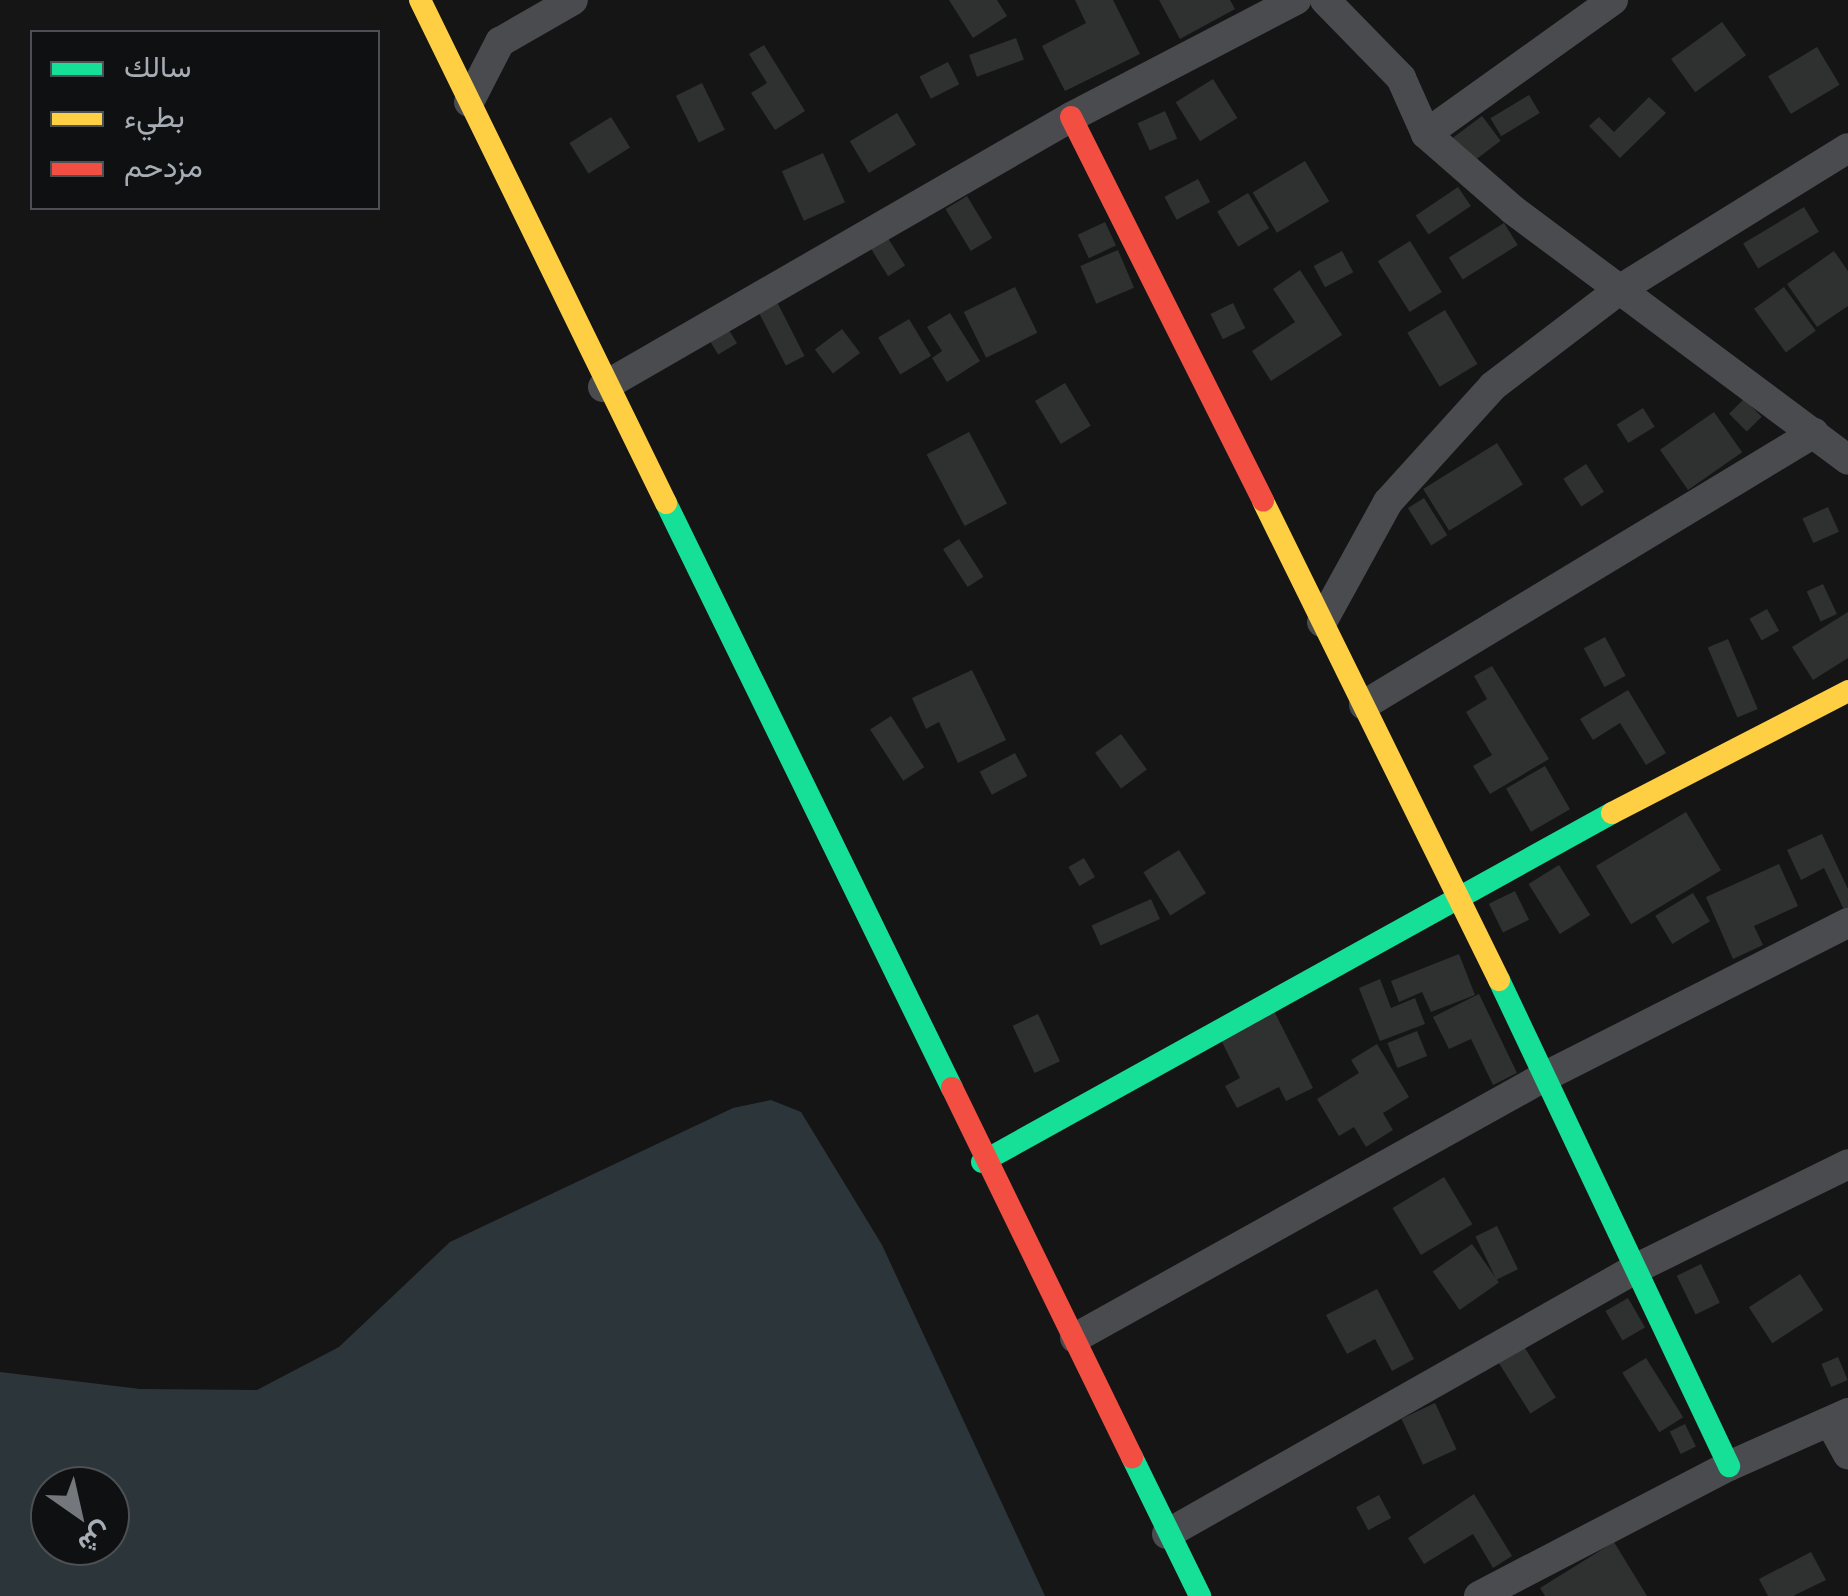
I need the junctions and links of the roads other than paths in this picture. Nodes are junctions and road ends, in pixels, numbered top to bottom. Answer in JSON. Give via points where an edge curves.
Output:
{"nodes":[{"id":1,"x":420,"y":0,"type":"edge"},
{"id":2,"x":572,"y":0,"type":"edge"},
{"id":3,"x":1296,"y":0,"type":"edge"},
{"id":4,"x":1325,"y":0,"type":"edge"},
{"id":5,"x":1613,"y":0,"type":"edge"},
{"id":6,"x":469,"y":102,"type":"junction"},
{"id":7,"x":1071,"y":116,"type":"junction"},
{"id":8,"x":1426,"y":134,"type":"junction"},
{"id":9,"x":1848,"y":148,"type":"edge"},
{"id":10,"x":1619,"y":290,"type":"junction"},
{"id":11,"x":604,"y":386,"type":"junction"},
{"id":12,"x":1814,"y":432,"type":"junction"},
{"id":13,"x":1848,"y":460,"type":"edge"},
{"id":14,"x":1322,"y":622,"type":"junction"},
{"id":15,"x":1848,"y":691,"type":"edge"},
{"id":16,"x":1364,"y":705,"type":"junction"},
{"id":17,"x":1458,"y":893,"type":"junction"},
{"id":18,"x":1848,"y":923,"type":"edge"},
{"id":19,"x":1542,"y":1078,"type":"junction"},
{"id":20,"x":982,"y":1162,"type":"junction"},
{"id":21,"x":1848,"y":1164,"type":"edge"},
{"id":22,"x":1635,"y":1270,"type":"junction"},
{"id":23,"x":1075,"y":1338,"type":"junction"},
{"id":24,"x":1839,"y":1417,"type":"edge"},
{"id":25,"x":1848,"y":1454,"type":"edge"},
{"id":26,"x":1729,"y":1466,"type":"junction"},
{"id":27,"x":1167,"y":1534,"type":"junction"},
{"id":28,"x":1200,"y":1596,"type":"edge"},
{"id":29,"x":1479,"y":1596,"type":"edge"}],
"edges":[{"from":1,"to":6,"type":"street"},
{"from":2,"to":6,"type":"street","via":[[500,42]]},
{"from":3,"to":7,"type":"street"},
{"from":4,"to":8,"type":"street","via":[[1401,78]]},
{"from":5,"to":8,"type":"street"},
{"from":6,"to":11,"type":"street"},
{"from":7,"to":11,"type":"street"},
{"from":7,"to":14,"type":"street"},
{"from":8,"to":10,"type":"street"},
{"from":9,"to":10,"type":"street"},
{"from":10,"to":12,"type":"street"},
{"from":10,"to":14,"type":"street","via":[[1452,425],[1388,502]]},
{"from":11,"to":20,"type":"street"},
{"from":12,"to":13,"type":"street"},
{"from":12,"to":16,"type":"street"},
{"from":14,"to":16,"type":"street"},
{"from":15,"to":17,"type":"street"},
{"from":16,"to":17,"type":"street"},
{"from":17,"to":19,"type":"street"},
{"from":17,"to":20,"type":"street"},
{"from":18,"to":19,"type":"street"},
{"from":19,"to":22,"type":"street"},
{"from":19,"to":23,"type":"street"},
{"from":20,"to":23,"type":"street"},
{"from":21,"to":22,"type":"street"},
{"from":22,"to":26,"type":"street"},
{"from":22,"to":27,"type":"street"},
{"from":23,"to":27,"type":"street"},
{"from":24,"to":25,"type":"street"},
{"from":24,"to":26,"type":"street"},
{"from":26,"to":29,"type":"street"},
{"from":27,"to":28,"type":"street"}]}
